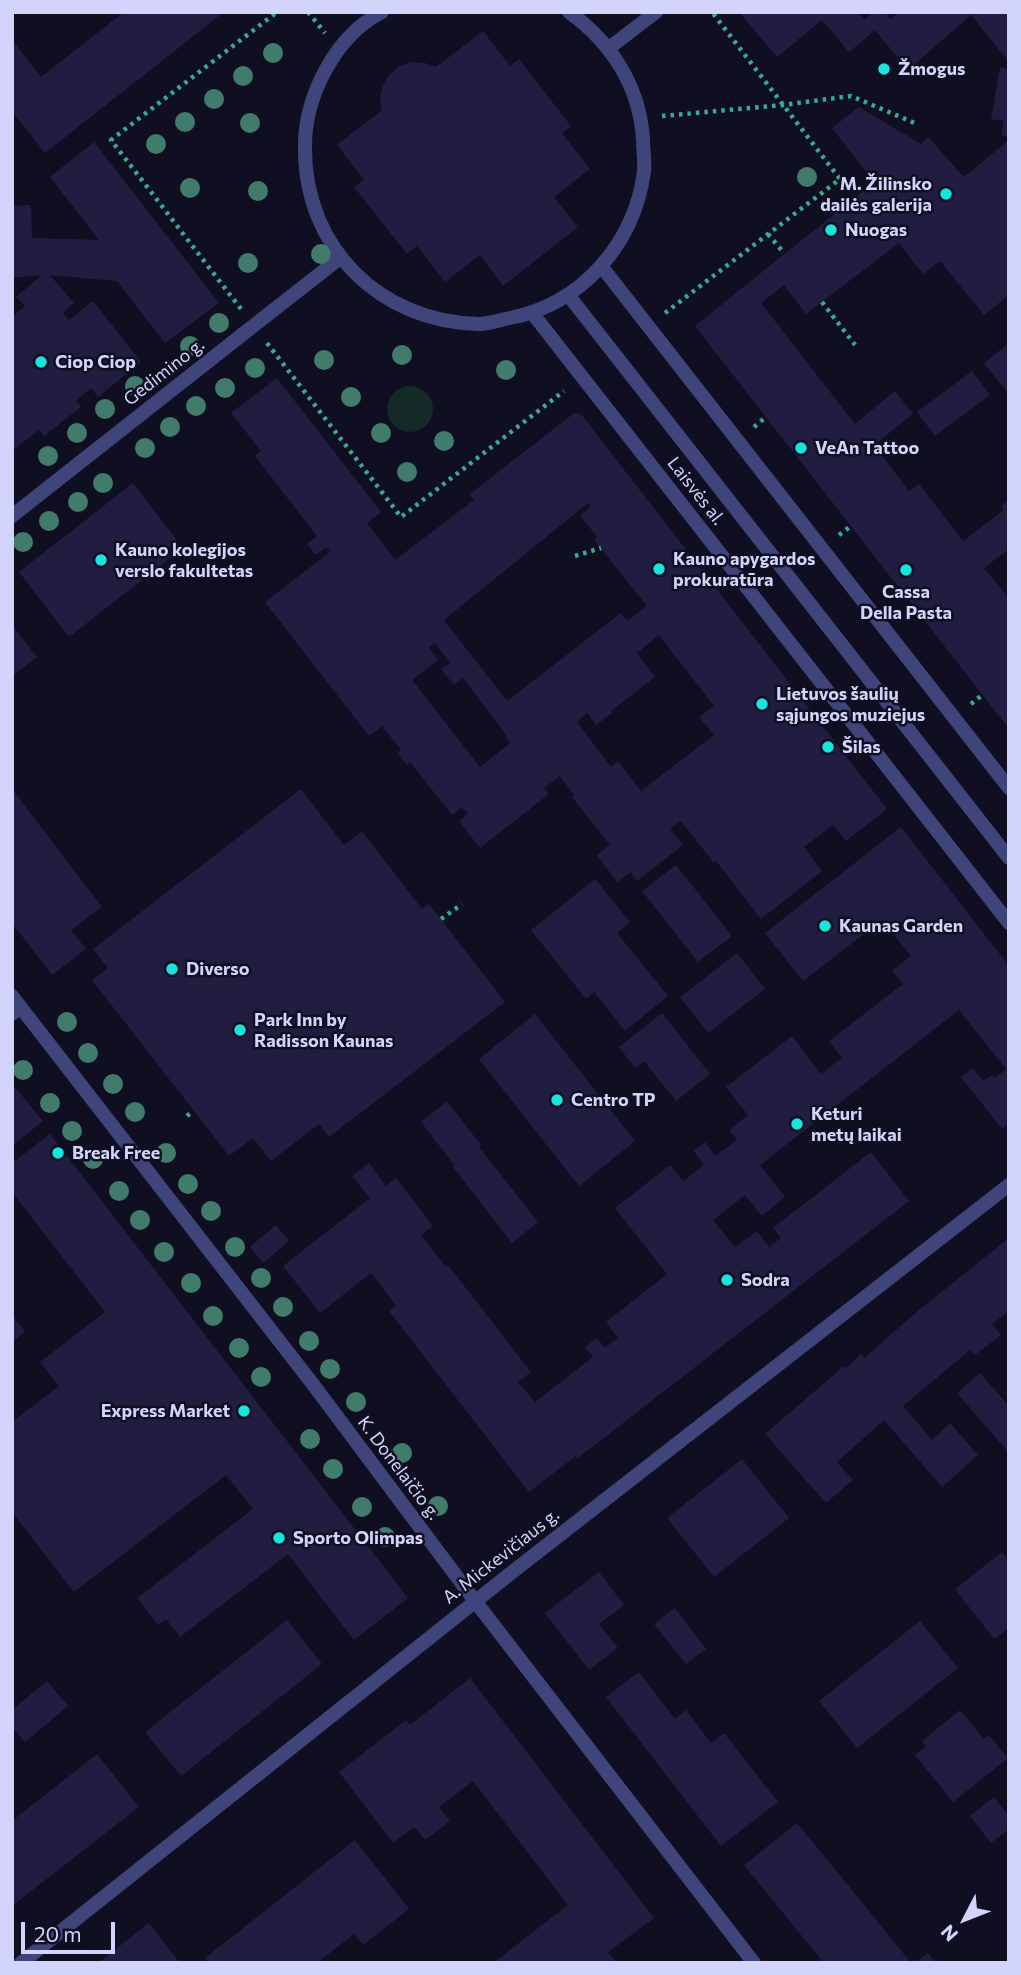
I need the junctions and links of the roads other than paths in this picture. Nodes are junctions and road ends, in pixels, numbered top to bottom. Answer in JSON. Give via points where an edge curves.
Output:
{"nodes":[{"id":1,"x":382,"y":12,"type":"edge"},
{"id":2,"x":569,"y":12,"type":"edge"},
{"id":3,"x":656,"y":12,"type":"edge"},
{"id":4,"x":609,"y":48,"type":"junction"},
{"id":5,"x":340,"y":258,"type":"junction"},
{"id":6,"x":602,"y":267,"type":"junction"},
{"id":7,"x":569,"y":296,"type":"junction"},
{"id":8,"x":533,"y":314,"type":"junction"},
{"id":9,"x":12,"y":516,"type":"edge"},
{"id":10,"x":1009,"y":788,"type":"edge"},
{"id":11,"x":1009,"y":858,"type":"edge"},
{"id":12,"x":1009,"y":923,"type":"edge"},
{"id":13,"x":15,"y":1006,"type":"edge"},
{"id":14,"x":1009,"y":1185,"type":"edge"},
{"id":15,"x":475,"y":1601,"type":"junction"},
{"id":16,"x":21,"y":1963,"type":"edge"},
{"id":17,"x":754,"y":1963,"type":"edge"}],
"edges":[{"from":1,"to":5,"type":"street","via":[[339,49],[322,76],[304,138],[311,202]]},
{"from":2,"to":4,"type":"street"},
{"from":3,"to":4,"type":"street"},
{"from":4,"to":6,"type":"street","via":[[629,81],[641,117],[644,171],[631,223]]},
{"from":5,"to":8,"type":"street","via":[[380,295],[428,317],[481,324]]},
{"from":5,"to":9,"type":"street","name":"Gedimino g."},
{"from":6,"to":7,"type":"street"},
{"from":6,"to":10,"type":"street"},
{"from":7,"to":8,"type":"street"},
{"from":7,"to":11,"type":"street","name":"Laisvės al."},
{"from":8,"to":12,"type":"street","name":"Laisvės al."},
{"from":13,"to":15,"type":"street","name":"K. Donelaičio g.","via":[[315,1387]]},
{"from":14,"to":15,"type":"street","name":"A. Mickevičiaus g."},
{"from":15,"to":16,"type":"street","name":"A. Mickevičiaus g."},
{"from":15,"to":17,"type":"street","name":"K. Donelaičio g."}]}
